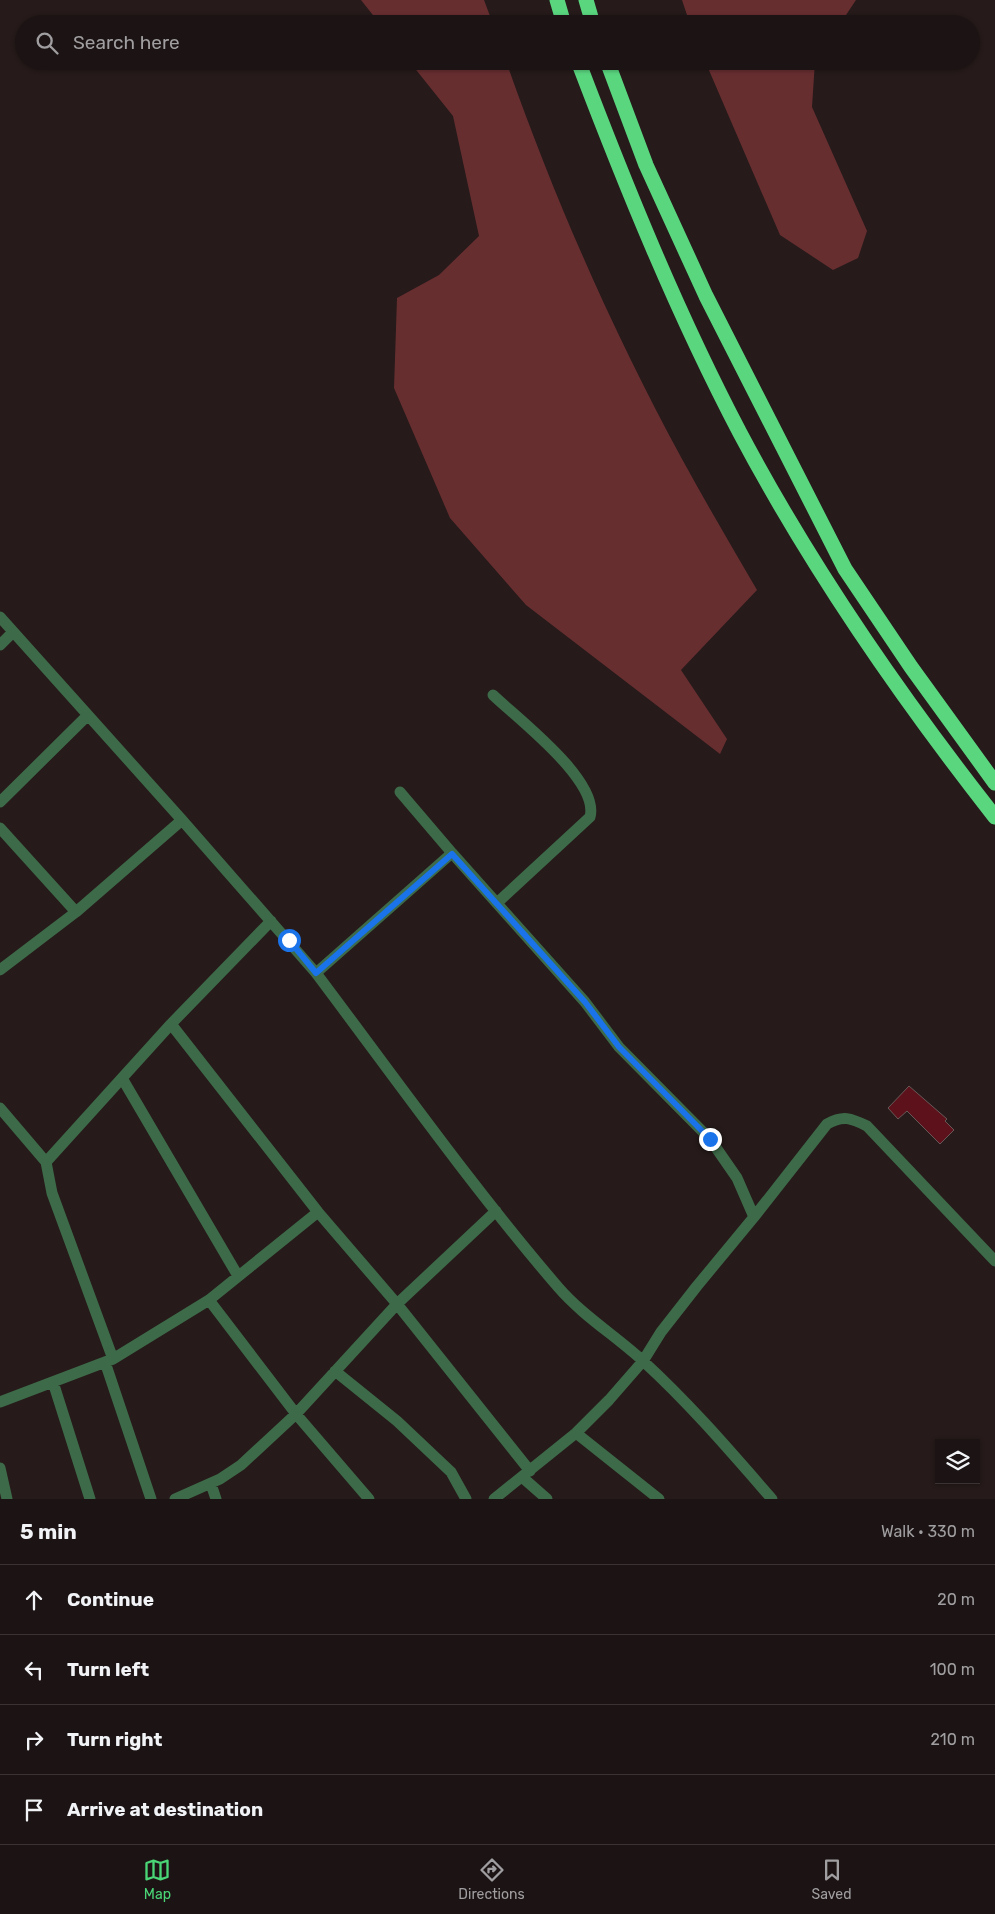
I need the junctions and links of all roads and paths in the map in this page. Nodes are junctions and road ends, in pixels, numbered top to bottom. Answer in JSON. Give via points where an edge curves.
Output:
{"nodes":[{"id":1,"x":557,"y":0,"type":"edge"},
{"id":2,"x":586,"y":0,"type":"edge"},
{"id":3,"x":561,"y":15,"type":"edge"},
{"id":4,"x":590,"y":15,"type":"edge"},
{"id":5,"x":581,"y":70,"type":"edge"},
{"id":6,"x":610,"y":70,"type":"edge"},
{"id":7,"x":0,"y":617,"type":"edge"},
{"id":8,"x":13,"y":632,"type":"junction"},
{"id":9,"x":0,"y":644,"type":"edge"},
{"id":10,"x":493,"y":695,"type":"dead end"},
{"id":11,"x":88,"y":716,"type":"junction"},
{"id":12,"x":995,"y":783,"type":"edge"},
{"id":13,"x":400,"y":792,"type":"dead end"},
{"id":14,"x":0,"y":802,"type":"edge"},
{"id":15,"x":995,"y":817,"type":"edge"},
{"id":16,"x":182,"y":820,"type":"junction"},
{"id":17,"x":0,"y":828,"type":"edge"},
{"id":18,"x":452,"y":854,"type":"junction"},
{"id":19,"x":498,"y":902,"type":"junction"},
{"id":20,"x":76,"y":912,"type":"junction"},
{"id":21,"x":272,"y":921,"type":"junction"},
{"id":22,"x":0,"y":970,"type":"edge"},
{"id":23,"x":316,"y":973,"type":"junction"},
{"id":24,"x":171,"y":1024,"type":"junction"},
{"id":25,"x":122,"y":1078,"type":"junction"},
{"id":26,"x":0,"y":1108,"type":"edge"},
{"id":27,"x":46,"y":1162,"type":"junction"},
{"id":28,"x":496,"y":1211,"type":"junction"},
{"id":29,"x":318,"y":1212,"type":"junction"},
{"id":30,"x":754,"y":1217,"type":"junction"},
{"id":31,"x":995,"y":1261,"type":"edge"},
{"id":32,"x":238,"y":1276,"type":"junction"},
{"id":33,"x":209,"y":1300,"type":"junction"},
{"id":34,"x":397,"y":1304,"type":"junction"},
{"id":35,"x":109,"y":1360,"type":"junction"},
{"id":36,"x":643,"y":1361,"type":"junction"},
{"id":37,"x":335,"y":1371,"type":"junction"},
{"id":38,"x":53,"y":1382,"type":"junction"},
{"id":39,"x":0,"y":1402,"type":"edge"},
{"id":40,"x":296,"y":1414,"type":"junction"},
{"id":41,"x":576,"y":1433,"type":"junction"},
{"id":42,"x":0,"y":1468,"type":"edge"},
{"id":43,"x":526,"y":1474,"type":"junction"},
{"id":44,"x":211,"y":1484,"type":"junction"},
{"id":45,"x":4,"y":1492,"type":"edge"},
{"id":46,"x":90,"y":1499,"type":"edge"},
{"id":47,"x":151,"y":1499,"type":"edge"},
{"id":48,"x":175,"y":1499,"type":"edge"},
{"id":49,"x":216,"y":1499,"type":"edge"},
{"id":50,"x":369,"y":1499,"type":"edge"},
{"id":51,"x":466,"y":1499,"type":"edge"},
{"id":52,"x":494,"y":1499,"type":"edge"},
{"id":53,"x":547,"y":1499,"type":"edge"},
{"id":54,"x":659,"y":1499,"type":"edge"},
{"id":55,"x":772,"y":1499,"type":"edge"}],
"edges":[{"from":1,"to":3,"type":"highway"},
{"from":2,"to":4,"type":"highway"},
{"from":5,"to":15,"type":"highway","via":[[612,152],[676,301],[740,433],[817,565],[892,681]]},
{"from":6,"to":12,"type":"highway","via":[[646,165],[706,296],[845,569]]},
{"from":7,"to":8,"type":"street"},
{"from":8,"to":9,"type":"street"},
{"from":8,"to":11,"type":"street"},
{"from":10,"to":19,"type":"street","via":[[573,769],[591,801],[592,811],[590,818]]},
{"from":11,"to":14,"type":"street"},
{"from":11,"to":16,"type":"street"},
{"from":13,"to":18,"type":"street"},
{"from":16,"to":20,"type":"street"},
{"from":16,"to":21,"type":"street"},
{"from":17,"to":20,"type":"street"},
{"from":18,"to":19,"type":"street"},
{"from":18,"to":23,"type":"street"},
{"from":19,"to":30,"type":"street","via":[[585,1002],[619,1047],[710,1139],[737,1178]]},
{"from":20,"to":22,"type":"street"},
{"from":21,"to":23,"type":"street"},
{"from":21,"to":24,"type":"street"},
{"from":23,"to":28,"type":"street"},
{"from":24,"to":25,"type":"street"},
{"from":24,"to":29,"type":"street"},
{"from":25,"to":27,"type":"street"},
{"from":25,"to":32,"type":"street"},
{"from":26,"to":27,"type":"street"},
{"from":27,"to":35,"type":"street","via":[[52,1193]]},
{"from":28,"to":34,"type":"street"},
{"from":28,"to":36,"type":"street","via":[[560,1289],[603,1330]]},
{"from":29,"to":32,"type":"street"},
{"from":29,"to":34,"type":"street"},
{"from":30,"to":31,"type":"street","via":[[827,1124],[838,1118],[852,1119],[867,1126]]},
{"from":30,"to":36,"type":"street","via":[[661,1332]]},
{"from":32,"to":33,"type":"street"},
{"from":33,"to":35,"type":"street"},
{"from":33,"to":40,"type":"street"},
{"from":34,"to":37,"type":"street"},
{"from":34,"to":43,"type":"street"},
{"from":35,"to":38,"type":"street"},
{"from":35,"to":47,"type":"street"},
{"from":36,"to":41,"type":"street"},
{"from":36,"to":55,"type":"street","via":[[719,1438]]},
{"from":37,"to":40,"type":"street"},
{"from":37,"to":51,"type":"street","via":[[397,1421],[451,1472]]},
{"from":38,"to":39,"type":"street"},
{"from":38,"to":46,"type":"street"},
{"from":40,"to":44,"type":"street","via":[[241,1465]]},
{"from":40,"to":50,"type":"street"},
{"from":41,"to":43,"type":"street"},
{"from":41,"to":54,"type":"street"},
{"from":42,"to":45,"type":"street"},
{"from":43,"to":52,"type":"street"},
{"from":43,"to":53,"type":"street"},
{"from":44,"to":48,"type":"street"},
{"from":44,"to":49,"type":"street"}]}
